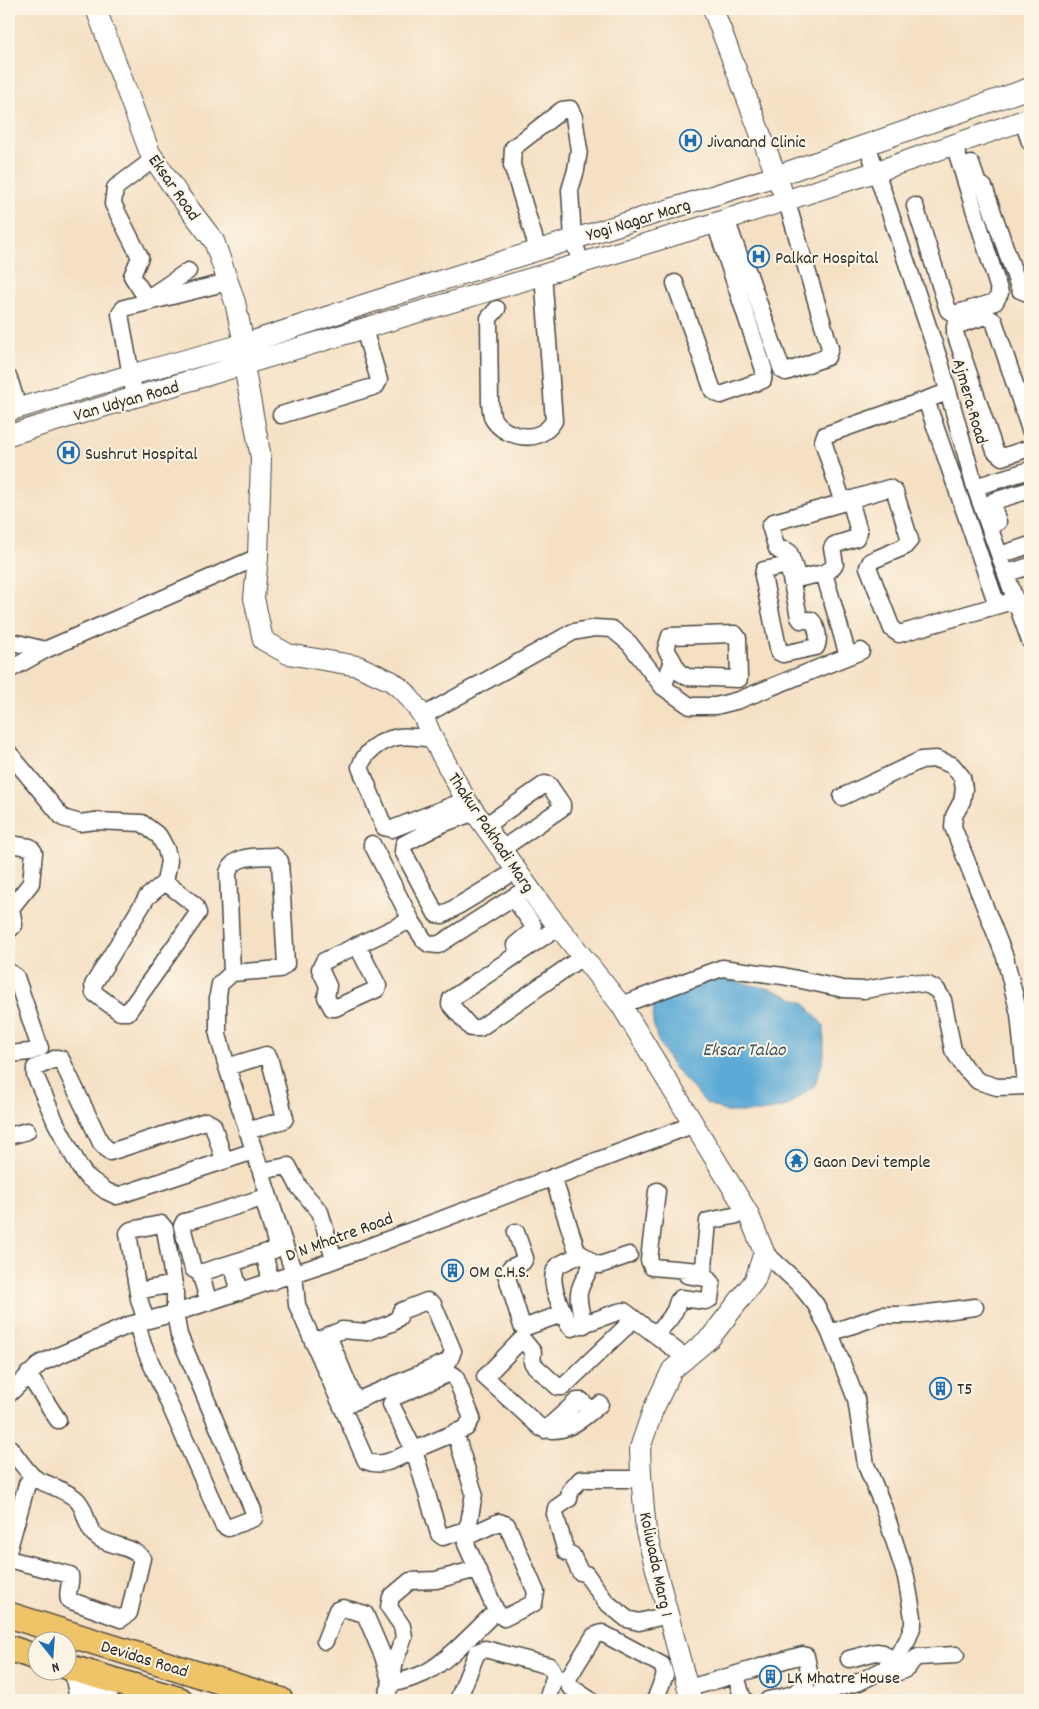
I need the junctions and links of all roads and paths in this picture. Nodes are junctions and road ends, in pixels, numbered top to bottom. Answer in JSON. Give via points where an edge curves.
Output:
{"nodes":[{"id":1,"x":96,"y":9,"type":"edge"},
{"id":2,"x":713,"y":9,"type":"edge"},
{"id":3,"x":1030,"y":88,"type":"edge"},
{"id":4,"x":1027,"y":119,"type":"edge"},
{"id":5,"x":1030,"y":142,"type":"edge"},
{"id":6,"x":959,"y":143,"type":"junction"},
{"id":7,"x":867,"y":144,"type":"junction"},
{"id":8,"x":154,"y":159,"type":"junction"},
{"id":9,"x":875,"y":172,"type":"junction"},
{"id":10,"x":776,"y":176,"type":"junction"},
{"id":11,"x":786,"y":199,"type":"junction"},
{"id":12,"x":915,"y":206,"type":"dead end"},
{"id":13,"x":658,"y":213,"type":"junction"},
{"id":14,"x":721,"y":221,"type":"junction"},
{"id":15,"x":666,"y":238,"type":"junction"},
{"id":16,"x":573,"y":239,"type":"junction"},
{"id":17,"x":538,"y":250,"type":"junction"},
{"id":18,"x":581,"y":263,"type":"junction"},
{"id":19,"x":934,"y":264,"type":"junction"},
{"id":20,"x":188,"y":270,"type":"dead end"},
{"id":21,"x":471,"y":271,"type":"junction"},
{"id":22,"x":909,"y":273,"type":"junction"},
{"id":23,"x":543,"y":274,"type":"junction"},
{"id":24,"x":228,"y":282,"type":"junction"},
{"id":25,"x":675,"y":283,"type":"dead end"},
{"id":26,"x":1030,"y":294,"type":"edge"},
{"id":27,"x":478,"y":295,"type":"junction"},
{"id":28,"x":372,"y":302,"type":"junction"},
{"id":29,"x":497,"y":309,"type":"dead end"},
{"id":30,"x":372,"y":327,"type":"junction"},
{"id":31,"x":244,"y":344,"type":"junction"},
{"id":32,"x":962,"y":354,"type":"junction"},
{"id":33,"x":940,"y":362,"type":"junction"},
{"id":34,"x":244,"y":366,"type":"junction"},
{"id":35,"x":130,"y":375,"type":"junction"},
{"id":36,"x":9,"y":378,"type":"edge"},
{"id":37,"x":948,"y":392,"type":"junction"},
{"id":38,"x":135,"y":398,"type":"junction"},
{"id":39,"x":926,"y":400,"type":"junction"},
{"id":40,"x":13,"y":409,"type":"edge"},
{"id":41,"x":281,"y":415,"type":"dead end"},
{"id":42,"x":986,"y":427,"type":"junction"},
{"id":43,"x":1030,"y":430,"type":"edge"},
{"id":44,"x":960,"y":434,"type":"junction"},
{"id":45,"x":9,"y":435,"type":"edge"},
{"id":46,"x":1030,"y":448,"type":"edge"},
{"id":47,"x":1024,"y":472,"type":"edge"},
{"id":48,"x":975,"y":487,"type":"junction"},
{"id":49,"x":1027,"y":492,"type":"edge"},
{"id":50,"x":1030,"y":545,"type":"edge"},
{"id":51,"x":1004,"y":554,"type":"junction"},
{"id":52,"x":258,"y":557,"type":"junction"},
{"id":53,"x":1007,"y":573,"type":"junction"},
{"id":54,"x":824,"y":574,"type":"junction"},
{"id":55,"x":1030,"y":574,"type":"edge"},
{"id":56,"x":1016,"y":600,"type":"junction"},
{"id":57,"x":997,"y":605,"type":"junction"},
{"id":58,"x":1029,"y":631,"type":"edge"},
{"id":59,"x":9,"y":641,"type":"edge"},
{"id":60,"x":45,"y":650,"type":"junction"},
{"id":61,"x":789,"y":653,"type":"junction"},
{"id":62,"x":673,"y":661,"type":"junction"},
{"id":63,"x":9,"y":670,"type":"edge"},
{"id":64,"x":796,"y":677,"type":"junction"},
{"id":65,"x":739,"y":679,"type":"junction"},
{"id":66,"x":663,"y":687,"type":"junction"},
{"id":67,"x":739,"y":700,"type":"junction"},
{"id":68,"x":423,"y":716,"type":"junction"},
{"id":69,"x":433,"y":739,"type":"junction"},
{"id":70,"x":9,"y":758,"type":"edge"},
{"id":71,"x":842,"y":797,"type":"dead end"},
{"id":72,"x":476,"y":812,"type":"junction"},
{"id":73,"x":9,"y":844,"type":"edge"},
{"id":74,"x":372,"y":844,"type":"dead end"},
{"id":75,"x":502,"y":849,"type":"junction"},
{"id":76,"x":517,"y":870,"type":"junction"},
{"id":77,"x":165,"y":882,"type":"junction"},
{"id":78,"x":521,"y":892,"type":"junction"},
{"id":79,"x":532,"y":909,"type":"junction"},
{"id":80,"x":411,"y":920,"type":"junction"},
{"id":81,"x":558,"y":927,"type":"junction"},
{"id":82,"x":9,"y":930,"type":"edge"},
{"id":83,"x":358,"y":945,"type":"dead end"},
{"id":84,"x":582,"y":957,"type":"junction"},
{"id":85,"x":484,"y":970,"type":"dead end"},
{"id":86,"x":9,"y":972,"type":"edge"},
{"id":87,"x":232,"y":973,"type":"junction"},
{"id":88,"x":621,"y":1005,"type":"junction"},
{"id":89,"x":9,"y":1054,"type":"edge"},
{"id":90,"x":232,"y":1066,"type":"junction"},
{"id":91,"x":1028,"y":1085,"type":"edge"},
{"id":92,"x":692,"y":1125,"type":"junction"},
{"id":93,"x":251,"y":1130,"type":"junction"},
{"id":94,"x":27,"y":1131,"type":"dead end"},
{"id":95,"x":9,"y":1136,"type":"edge"},
{"id":96,"x":254,"y":1151,"type":"junction"},
{"id":97,"x":224,"y":1160,"type":"junction"},
{"id":98,"x":261,"y":1171,"type":"junction"},
{"id":99,"x":553,"y":1178,"type":"junction"},
{"id":100,"x":657,"y":1191,"type":"dead end"},
{"id":101,"x":748,"y":1213,"type":"junction"},
{"id":102,"x":516,"y":1232,"type":"dead end"},
{"id":103,"x":764,"y":1252,"type":"junction"},
{"id":104,"x":264,"y":1253,"type":"junction"},
{"id":105,"x":629,"y":1256,"type":"dead end"},
{"id":106,"x":334,"y":1259,"type":"junction"},
{"id":107,"x":587,"y":1259,"type":"junction"},
{"id":108,"x":232,"y":1264,"type":"junction"},
{"id":109,"x":670,"y":1268,"type":"junction"},
{"id":110,"x":200,"y":1273,"type":"junction"},
{"id":111,"x":294,"y":1274,"type":"junction"},
{"id":112,"x":271,"y":1282,"type":"junction"},
{"id":113,"x":174,"y":1284,"type":"junction"},
{"id":114,"x":138,"y":1291,"type":"junction"},
{"id":115,"x":240,"y":1292,"type":"junction"},
{"id":116,"x":210,"y":1302,"type":"junction"},
{"id":117,"x":975,"y":1307,"type":"dead end"},
{"id":118,"x":175,"y":1313,"type":"junction"},
{"id":119,"x":564,"y":1313,"type":"junction"},
{"id":120,"x":634,"y":1319,"type":"junction"},
{"id":121,"x":142,"y":1322,"type":"junction"},
{"id":122,"x":584,"y":1325,"type":"junction"},
{"id":123,"x":522,"y":1333,"type":"junction"},
{"id":124,"x":830,"y":1333,"type":"junction"},
{"id":125,"x":654,"y":1334,"type":"junction"},
{"id":126,"x":328,"y":1335,"type":"junction"},
{"id":127,"x":313,"y":1342,"type":"junction"},
{"id":128,"x":686,"y":1358,"type":"junction"},
{"id":129,"x":28,"y":1374,"type":"junction"},
{"id":130,"x":9,"y":1394,"type":"edge"},
{"id":131,"x":348,"y":1404,"type":"junction"},
{"id":132,"x":596,"y":1408,"type":"dead end"},
{"id":133,"x":58,"y":1420,"type":"dead end"},
{"id":134,"x":455,"y":1432,"type":"junction"},
{"id":135,"x":9,"y":1447,"type":"edge"},
{"id":136,"x":414,"y":1450,"type":"junction"},
{"id":137,"x":34,"y":1478,"type":"junction"},
{"id":138,"x":641,"y":1479,"type":"junction"},
{"id":139,"x":9,"y":1548,"type":"edge"},
{"id":140,"x":9,"y":1556,"type":"edge"},
{"id":141,"x":477,"y":1569,"type":"junction"},
{"id":142,"x":389,"y":1607,"type":"junction"},
{"id":143,"x":496,"y":1611,"type":"junction"},
{"id":144,"x":364,"y":1614,"type":"junction"},
{"id":145,"x":668,"y":1615,"type":"junction"},
{"id":146,"x":9,"y":1616,"type":"edge"},
{"id":147,"x":325,"y":1640,"type":"dead end"},
{"id":148,"x":9,"y":1648,"type":"edge"},
{"id":149,"x":28,"y":1655,"type":"edge"},
{"id":150,"x":956,"y":1655,"type":"dead end"},
{"id":151,"x":849,"y":1659,"type":"dead end"},
{"id":152,"x":894,"y":1662,"type":"junction"},
{"id":153,"x":876,"y":1673,"type":"junction"},
{"id":154,"x":736,"y":1675,"type":"junction"},
{"id":155,"x":96,"y":1681,"type":"edge"},
{"id":156,"x":391,"y":1684,"type":"junction"},
{"id":157,"x":690,"y":1694,"type":"edge"},
{"id":158,"x":78,"y":1700,"type":"edge"},
{"id":159,"x":94,"y":1700,"type":"edge"},
{"id":160,"x":180,"y":1700,"type":"edge"},
{"id":161,"x":280,"y":1700,"type":"edge"},
{"id":162,"x":385,"y":1700,"type":"edge"},
{"id":163,"x":458,"y":1700,"type":"edge"},
{"id":164,"x":547,"y":1700,"type":"edge"},
{"id":165,"x":590,"y":1700,"type":"edge"},
{"id":166,"x":655,"y":1700,"type":"edge"},
{"id":167,"x":745,"y":1700,"type":"edge"},
{"id":168,"x":768,"y":1700,"type":"edge"},
{"id":169,"x":794,"y":1700,"type":"edge"}],
"edges":[{"from":1,"to":8,"type":"street","name":"Eksar Road"},
{"from":2,"to":10,"type":"street"},
{"from":3,"to":7,"type":"street","name":"Yogi Nagar Marg"},
{"from":4,"to":5,"type":"street"},
{"from":4,"to":6,"type":"street","name":"Yogi Nagar Marg"},
{"from":6,"to":9,"type":"street","name":"Yogi Nagar Marg"},
{"from":6,"to":19,"type":"street","via":[[1000,293],[995,302],[954,314],[948,310]]},
{"from":6,"to":26,"type":"street","via":[[978,184],[984,187],[1020,290]]},
{"from":7,"to":9,"type":"street","name":"Ajmera Road"},
{"from":7,"to":10,"type":"street","name":"Yogi Nagar Marg"},
{"from":8,"to":20,"type":"street","via":[[115,188],[113,204],[140,257],[132,276],[146,296],[151,296]]},
{"from":8,"to":24,"type":"street","name":"Eksar Road","via":[[214,241]]},
{"from":9,"to":11,"type":"street","name":"Yogi Nagar Marg"},
{"from":9,"to":22,"type":"street","name":"Ajmera Road"},
{"from":10,"to":11,"type":"street"},
{"from":10,"to":13,"type":"street","name":"Yogi Nagar Marg"},
{"from":11,"to":14,"type":"street","name":"Yogi Nagar Marg"},
{"from":11,"to":14,"type":"street","via":[[830,348],[827,357],[786,372],[782,370],[748,272]]},
{"from":12,"to":19,"type":"street"},
{"from":13,"to":15,"type":"street"},
{"from":13,"to":16,"type":"street","name":"Yogi Nagar Marg"},
{"from":14,"to":15,"type":"street","name":"Yogi Nagar Marg"},
{"from":14,"to":25,"type":"street","via":[[764,370],[763,380],[721,395],[713,391]]},
{"from":15,"to":18,"type":"street","name":"Yogi Nagar Marg"},
{"from":16,"to":17,"type":"street","name":"Yogi Nagar Marg"},
{"from":16,"to":17,"type":"street","via":[[570,190],[579,150],[574,117],[570,110],[562,110],[513,148],[512,165]]},
{"from":16,"to":18,"type":"street"},
{"from":17,"to":21,"type":"street","name":"Yogi Nagar Marg"},
{"from":18,"to":23,"type":"street","name":"Yogi Nagar Marg"},
{"from":19,"to":22,"type":"street"},
{"from":21,"to":27,"type":"street"},
{"from":21,"to":28,"type":"street","name":"Yogi Nagar Marg"},
{"from":22,"to":33,"type":"street","name":"Ajmera Road"},
{"from":23,"to":27,"type":"street","name":"Yogi Nagar Marg"},
{"from":23,"to":29,"type":"street","via":[[554,421],[539,434],[522,437],[501,429],[492,417],[489,318]]},
{"from":24,"to":31,"type":"street","name":"Eksar Road"},
{"from":24,"to":35,"type":"street","via":[[124,308],[120,314]]},
{"from":27,"to":30,"type":"street","name":"Yogi Nagar Marg"},
{"from":28,"to":30,"type":"street"},
{"from":28,"to":31,"type":"street","name":"Yogi Nagar Marg"},
{"from":30,"to":34,"type":"street","name":"Yogi Nagar Marg"},
{"from":30,"to":41,"type":"street","via":[[379,380],[376,386]]},
{"from":31,"to":34,"type":"street","name":"Eksar Road"},
{"from":31,"to":35,"type":"street","name":"Van Udyan Road"},
{"from":32,"to":33,"type":"street"},
{"from":32,"to":42,"type":"street"},
{"from":32,"to":43,"type":"street","via":[[955,326],[986,316],[994,321]]},
{"from":33,"to":37,"type":"street","name":"Ajmera Road"},
{"from":34,"to":38,"type":"street","name":"Van Udyan Road"},
{"from":34,"to":52,"type":"street","name":"Thakur Pakhadi Marg","via":[[261,458]]},
{"from":35,"to":38,"type":"street"},
{"from":35,"to":40,"type":"street","name":"Van Udyan Road"},
{"from":36,"to":40,"type":"street"},
{"from":37,"to":39,"type":"street"},
{"from":37,"to":44,"type":"street","name":"Ajmera Road"},
{"from":38,"to":45,"type":"street","name":"Van Udyan Road"},
{"from":39,"to":57,"type":"street"},
{"from":39,"to":57,"type":"street","via":[[825,435],[823,441],[841,497],[849,500],[889,488],[895,492],[910,540],[904,547],[871,561],[868,567],[892,629],[899,634]]},
{"from":42,"to":44,"type":"street"},
{"from":42,"to":46,"type":"street","via":[[995,451],[1002,457]]},
{"from":44,"to":48,"type":"street","name":"Ajmera Road"},
{"from":47,"to":48,"type":"street"},
{"from":47,"to":49,"type":"street"},
{"from":48,"to":51,"type":"street","name":"Ajmera Road"},
{"from":49,"to":51,"type":"street","via":[[992,503]]},
{"from":50,"to":51,"type":"street"},
{"from":51,"to":53,"type":"street","name":"Ajmera Road"},
{"from":52,"to":60,"type":"street"},
{"from":52,"to":68,"type":"street","name":"Thakur Pakhadi Marg","via":[[254,598],[263,640],[288,654],[358,666],[391,681],[405,692]]},
{"from":53,"to":55,"type":"street"},
{"from":53,"to":56,"type":"street","name":"Ajmera Road"},
{"from":54,"to":54,"type":"street","via":[[834,564],[834,545],[856,538],[859,532],[851,503],[774,522],[770,526],[777,549],[789,552],[797,575],[801,578]]},
{"from":54,"to":64,"type":"street","via":[[855,654]]},
{"from":56,"to":57,"type":"street"},
{"from":56,"to":58,"type":"street","name":"Ajmera Road"},
{"from":59,"to":60,"type":"street"},
{"from":60,"to":63,"type":"street"},
{"from":61,"to":61,"type":"street","via":[[779,652],[763,576],[764,570],[784,566],[789,569],[799,617],[815,624],[818,643],[816,647]]},
{"from":61,"to":64,"type":"street"},
{"from":62,"to":65,"type":"street","via":[[679,672],[687,677]]},
{"from":62,"to":65,"type":"street","via":[[666,650],[670,636],[735,634],[738,638]]},
{"from":62,"to":66,"type":"street"},
{"from":64,"to":67,"type":"street"},
{"from":65,"to":67,"type":"street"},
{"from":66,"to":67,"type":"street","via":[[690,706],[716,706]]},
{"from":66,"to":68,"type":"street","via":[[629,643],[612,629],[595,628],[573,632]]},
{"from":68,"to":69,"type":"street","name":"Thakur Pakhadi Marg"},
{"from":69,"to":72,"type":"street","name":"Thakur Pakhadi Marg"},
{"from":69,"to":72,"type":"street","via":[[397,737],[377,745],[363,758],[360,767],[384,827],[392,829]]},
{"from":70,"to":77,"type":"street","via":[[63,818],[80,823],[142,823],[159,836],[169,861]]},
{"from":71,"to":91,"type":"street","via":[[921,760],[936,759],[952,765],[962,777],[962,801],[954,816],[953,827],[1005,957],[1019,1014]]},
{"from":72,"to":75,"type":"street","name":"Thakur Pakhadi Marg"},
{"from":72,"to":75,"type":"street","via":[[549,785],[562,808]]},
{"from":72,"to":76,"type":"street","via":[[442,824],[404,844],[403,851],[436,914],[442,915]]},
{"from":73,"to":82,"type":"street","via":[[30,847],[34,852],[31,883],[11,908],[14,925]]},
{"from":74,"to":80,"type":"street"},
{"from":75,"to":76,"type":"street","name":"Thakur Pakhadi Marg"},
{"from":76,"to":78,"type":"street","name":"Thakur Pakhadi Marg"},
{"from":77,"to":77,"type":"street","via":[[195,905],[198,913],[128,1012],[120,1012],[94,993],[93,985],[147,897]]},
{"from":78,"to":79,"type":"street","name":"Thakur Pakhadi Marg"},
{"from":78,"to":80,"type":"street","via":[[438,945],[424,940]]},
{"from":79,"to":81,"type":"street","name":"Thakur Pakhadi Marg"},
{"from":79,"to":85,"type":"street","via":[[532,930]]},
{"from":80,"to":83,"type":"street"},
{"from":81,"to":84,"type":"street","name":"Thakur Pakhadi Marg"},
{"from":81,"to":84,"type":"street","via":[[451,999],[450,1004],[471,1028],[480,1028]]},
{"from":84,"to":88,"type":"street","name":"Thakur Pakhadi Marg"},
{"from":86,"to":89,"type":"street","via":[[16,977],[40,1048]]},
{"from":87,"to":87,"type":"street","via":[[280,969],[286,964],[280,861],[274,856],[238,859],[230,866]]},
{"from":87,"to":90,"type":"street","via":[[220,984],[218,1035]]},
{"from":88,"to":91,"type":"street","via":[[722,968],[864,990],[911,982],[928,985],[938,990],[943,1000],[953,1050],[978,1081],[997,1087]]},
{"from":88,"to":92,"type":"street","name":"Thakur Pakhadi Marg"},
{"from":90,"to":93,"type":"street"},
{"from":90,"to":93,"type":"street","via":[[268,1057],[285,1118]]},
{"from":92,"to":99,"type":"street","name":"D N Mhatre Road"},
{"from":92,"to":101,"type":"street"},
{"from":93,"to":96,"type":"street"},
{"from":94,"to":95,"type":"street"},
{"from":96,"to":97,"type":"street"},
{"from":96,"to":98,"type":"street"},
{"from":97,"to":97,"type":"street","via":[[117,1196],[106,1191],[80,1168],[34,1075],[35,1068],[61,1059],[101,1143],[110,1152],[206,1121],[213,1125]]},
{"from":98,"to":106,"type":"street","via":[[288,1166],[299,1187],[320,1212]]},
{"from":98,"to":111,"type":"street"},
{"from":99,"to":106,"type":"street","name":"D N Mhatre Road"},
{"from":99,"to":107,"type":"street","via":[[577,1251]]},
{"from":100,"to":109,"type":"street","via":[[649,1260],[652,1267]]},
{"from":101,"to":103,"type":"street"},
{"from":101,"to":109,"type":"street","via":[[708,1216],[704,1267],[700,1271]]},
{"from":102,"to":123,"type":"street","via":[[525,1258],[506,1274]]},
{"from":103,"to":124,"type":"street","via":[[800,1285]]},
{"from":103,"to":128,"type":"street","name":"Koliwada Marg 1","via":[[755,1280],[711,1337]]},
{"from":104,"to":108,"type":"street"},
{"from":104,"to":110,"type":"street","via":[[274,1250],[276,1242],[264,1201],[259,1199],[184,1222],[182,1226],[193,1269]]},
{"from":104,"to":112,"type":"street"},
{"from":105,"to":107,"type":"street","via":[[600,1265]]},
{"from":106,"to":111,"type":"street","name":"D N Mhatre Road"},
{"from":107,"to":119,"type":"street","via":[[559,1265],[554,1271],[553,1282]]},
{"from":107,"to":122,"type":"street","via":[[578,1291]]},
{"from":108,"to":110,"type":"street"},
{"from":108,"to":115,"type":"street"},
{"from":109,"to":125,"type":"street","via":[[673,1273],[707,1278],[712,1284],[710,1299],[681,1298],[671,1317]]},
{"from":110,"to":116,"type":"street"},
{"from":111,"to":112,"type":"street","name":"D N Mhatre Road"},
{"from":111,"to":127,"type":"street","via":[[297,1305]]},
{"from":112,"to":115,"type":"street","name":"D N Mhatre Road"},
{"from":113,"to":114,"type":"street"},
{"from":113,"to":114,"type":"street","via":[[161,1224],[128,1233]]},
{"from":113,"to":118,"type":"street"},
{"from":114,"to":121,"type":"street"},
{"from":115,"to":116,"type":"street","name":"D N Mhatre Road"},
{"from":116,"to":118,"type":"street","name":"D N Mhatre Road"},
{"from":117,"to":124,"type":"street","via":[[882,1316]]},
{"from":118,"to":121,"type":"street","name":"D N Mhatre Road"},
{"from":118,"to":121,"type":"street","via":[[179,1335],[253,1510],[254,1518],[228,1528],[223,1526],[143,1345]]},
{"from":119,"to":122,"type":"street","via":[[572,1328]]},
{"from":119,"to":123,"type":"street","via":[[526,1327]]},
{"from":120,"to":122,"type":"street","via":[[618,1312]]},
{"from":120,"to":123,"type":"street","via":[[562,1387],[534,1365],[533,1352]]},
{"from":120,"to":125,"type":"street"},
{"from":121,"to":129,"type":"street","name":"D N Mhatre Road","via":[[41,1363]]},
{"from":123,"to":132,"type":"street","via":[[484,1376],[548,1431],[575,1425]]},
{"from":124,"to":152,"type":"street","via":[[856,1399],[866,1465],[906,1576],[913,1625]]},
{"from":125,"to":128,"type":"street"},
{"from":126,"to":127,"type":"street"},
{"from":126,"to":131,"type":"street"},
{"from":126,"to":131,"type":"street","via":[[342,1330],[367,1332],[392,1323],[401,1311],[426,1301],[432,1304],[453,1351],[449,1361]]},
{"from":127,"to":131,"type":"street"},
{"from":128,"to":138,"type":"street","name":"Koliwada Marg 1","via":[[672,1370],[653,1410],[640,1448]]},
{"from":129,"to":130,"type":"street","name":"D N Mhatre Road"},
{"from":129,"to":133,"type":"street"},
{"from":131,"to":136,"type":"street","via":[[366,1461],[382,1464]]},
{"from":134,"to":136,"type":"street"},
{"from":134,"to":136,"type":"street","via":[[466,1428],[472,1418],[455,1376],[450,1373],[395,1397],[391,1404]]},
{"from":134,"to":136,"type":"street","via":[[474,1492],[465,1530],[442,1537],[439,1534]]},
{"from":135,"to":137,"type":"street"},
{"from":137,"to":139,"type":"street","via":[[28,1484]]},
{"from":137,"to":140,"type":"street","via":[[76,1499],[85,1511],[94,1535],[136,1551],[142,1558],[129,1613],[121,1619],[69,1600],[70,1575],[12,1560]]},
{"from":138,"to":145,"type":"street","name":"Koliwada Marg 1","via":[[646,1532]]},
{"from":138,"to":145,"type":"street","via":[[581,1479],[570,1491],[568,1499],[556,1508],[555,1514],[566,1552],[572,1555],[580,1572],[586,1574],[606,1602],[627,1618],[639,1622]]},
{"from":141,"to":142,"type":"street","via":[[436,1580],[410,1581],[392,1597]]},
{"from":141,"to":143,"type":"street"},
{"from":141,"to":143,"type":"street","via":[[466,1544],[468,1536],[500,1522],[507,1524],[536,1592],[534,1603],[504,1618]]},
{"from":142,"to":144,"type":"street"},
{"from":142,"to":156,"type":"street","via":[[402,1626],[404,1637]]},
{"from":143,"to":156,"type":"street","via":[[426,1672]]},
{"from":144,"to":147,"type":"street","via":[[343,1608],[337,1610]]},
{"from":144,"to":156,"type":"street"},
{"from":145,"to":157,"type":"street","name":"Koliwada Marg 1"},
{"from":146,"to":161,"type":"main road","name":"Devidas Road"},
{"from":148,"to":149,"type":"main road"},
{"from":150,"to":153,"type":"street","via":[[918,1656],[899,1672]]},
{"from":151,"to":152,"type":"street","via":[[876,1652],[883,1653]]},
{"from":152,"to":153,"type":"street"},
{"from":153,"to":169,"type":"street","via":[[859,1682]]},
{"from":154,"to":157,"type":"street"},
{"from":154,"to":167,"type":"street"},
{"from":154,"to":168,"type":"street","via":[[806,1656],[810,1676],[804,1688],[795,1694]]},
{"from":155,"to":158,"type":"street"},
{"from":155,"to":159,"type":"street"},
{"from":155,"to":160,"type":"main road","name":"Devidas Road"},
{"from":156,"to":162,"type":"street"},
{"from":163,"to":164,"type":"street","via":[[476,1652],[485,1649],[550,1666],[554,1675]]},
{"from":165,"to":166,"type":"street","via":[[568,1686],[567,1680],[594,1636],[602,1634],[662,1665],[664,1675]]}]}
